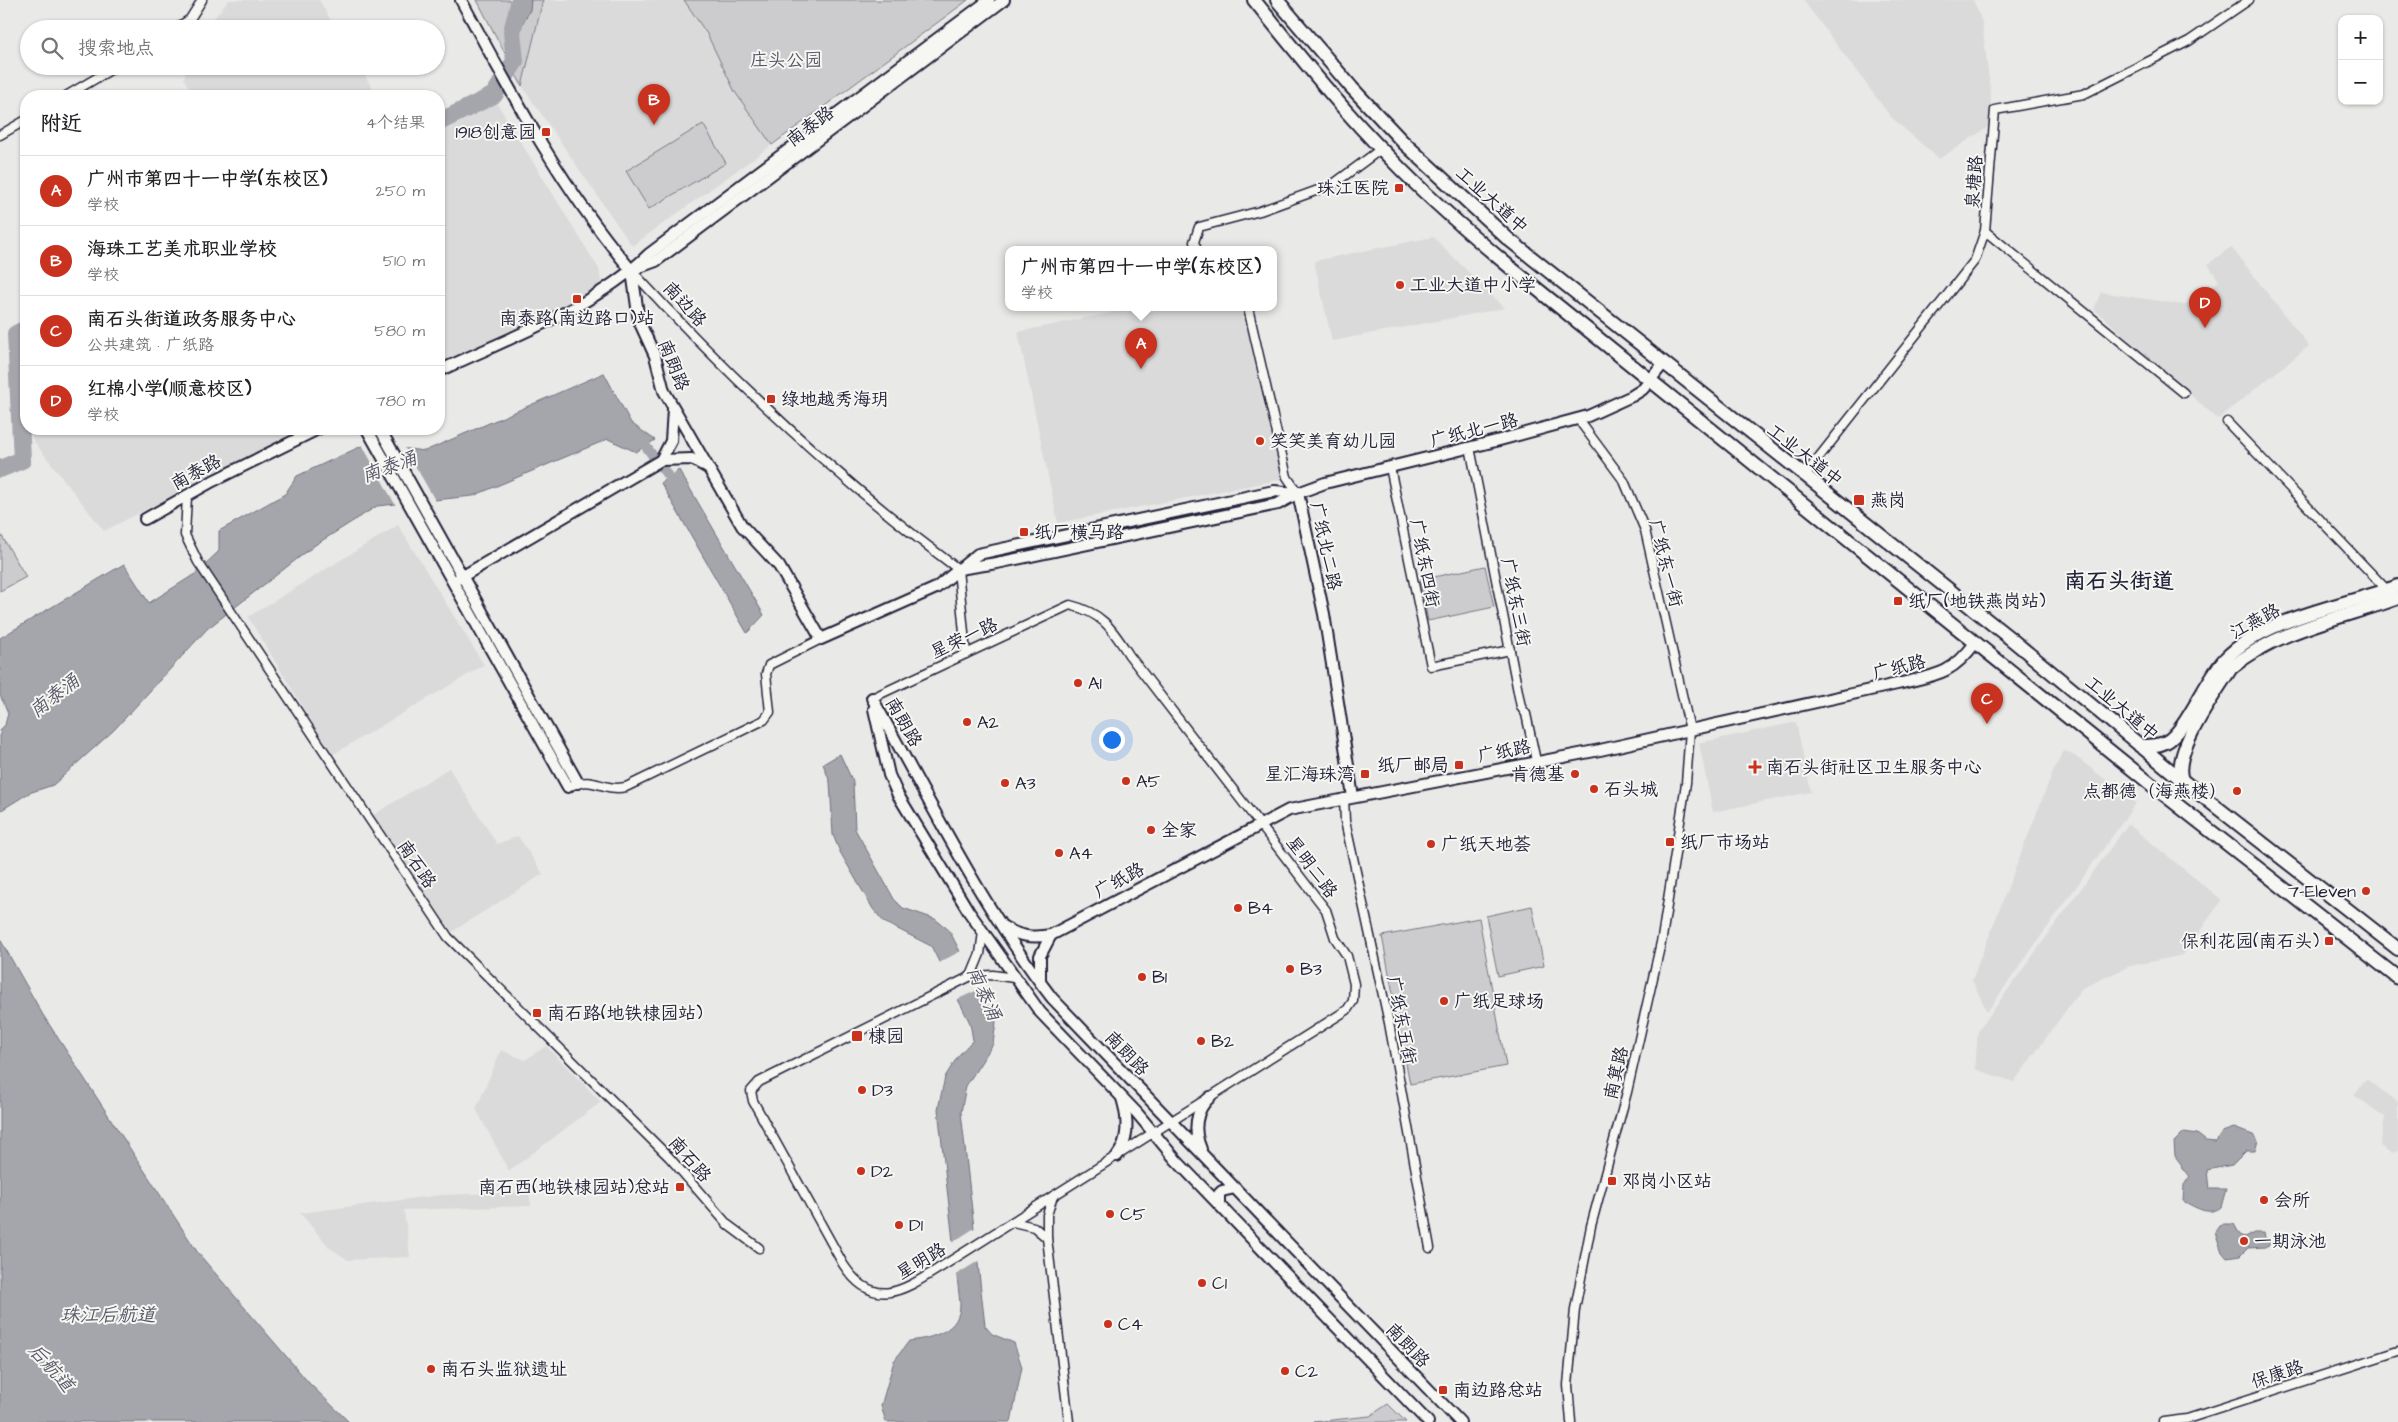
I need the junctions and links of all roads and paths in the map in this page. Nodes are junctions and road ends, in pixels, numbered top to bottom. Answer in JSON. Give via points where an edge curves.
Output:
{"nodes":[{"id":1,"x":202,"y":0,"type":"edge"},
{"id":2,"x":461,"y":0,"type":"edge"},
{"id":3,"x":989,"y":0,"type":"edge"},
{"id":4,"x":1004,"y":0,"type":"edge"},
{"id":5,"x":1254,"y":0,"type":"edge"},
{"id":6,"x":1277,"y":0,"type":"edge"},
{"id":7,"x":2249,"y":0,"type":"edge"},
{"id":8,"x":188,"y":20,"type":"edge"},
{"id":9,"x":102,"y":75,"type":"edge"},
{"id":10,"x":76,"y":90,"type":"edge"},
{"id":11,"x":20,"y":123,"type":"edge"},
{"id":12,"x":0,"y":135,"type":"edge"},
{"id":13,"x":1381,"y":149,"type":"junction"},
{"id":14,"x":1985,"y":232,"type":"junction"},
{"id":15,"x":1196,"y":246,"type":"edge"},
{"id":16,"x":632,"y":271,"type":"junction"},
{"id":17,"x":1249,"y":311,"type":"edge"},
{"id":18,"x":1663,"y":364,"type":"junction"},
{"id":19,"x":445,"y":368,"type":"edge"},
{"id":20,"x":1649,"y":381,"type":"junction"},
{"id":21,"x":2184,"y":393,"type":"dead end"},
{"id":22,"x":672,"y":404,"type":"junction"},
{"id":23,"x":1578,"y":419,"type":"junction"},
{"id":24,"x":2227,"y":422,"type":"dead end"},
{"id":25,"x":306,"y":435,"type":"edge"},
{"id":26,"x":370,"y":435,"type":"edge"},
{"id":27,"x":383,"y":435,"type":"edge"},
{"id":28,"x":1470,"y":448,"type":"junction"},
{"id":29,"x":661,"y":460,"type":"junction"},
{"id":30,"x":1390,"y":466,"type":"junction"},
{"id":31,"x":710,"y":471,"type":"junction"},
{"id":32,"x":1804,"y":476,"type":"junction"},
{"id":33,"x":1298,"y":493,"type":"junction"},
{"id":34,"x":187,"y":496,"type":"junction"},
{"id":35,"x":145,"y":519,"type":"dead end"},
{"id":36,"x":433,"y":536,"type":"junction"},
{"id":37,"x":958,"y":569,"type":"junction"},
{"id":38,"x":463,"y":577,"type":"junction"},
{"id":39,"x":453,"y":582,"type":"junction"},
{"id":40,"x":2392,"y":588,"type":"edge"},
{"id":41,"x":2398,"y":598,"type":"edge"},
{"id":42,"x":1070,"y":605,"type":"joint"},
{"id":43,"x":821,"y":639,"type":"junction"},
{"id":44,"x":1975,"y":643,"type":"junction"},
{"id":45,"x":1510,"y":650,"type":"junction"},
{"id":46,"x":966,"y":654,"type":"junction"},
{"id":47,"x":872,"y":698,"type":"junction"},
{"id":48,"x":1690,"y":730,"type":"junction"},
{"id":49,"x":2140,"y":746,"type":"junction"},
{"id":50,"x":1536,"y":761,"type":"junction"},
{"id":51,"x":2182,"y":780,"type":"junction"},
{"id":52,"x":573,"y":785,"type":"junction"},
{"id":53,"x":1349,"y":798,"type":"junction"},
{"id":54,"x":1260,"y":824,"type":"junction"},
{"id":55,"x":1004,"y":927,"type":"junction"},
{"id":56,"x":983,"y":932,"type":"junction"},
{"id":57,"x":1050,"y":935,"type":"junction"},
{"id":58,"x":2398,"y":949,"type":"edge"},
{"id":59,"x":975,"y":973,"type":"junction"},
{"id":60,"x":1014,"y":978,"type":"junction"},
{"id":61,"x":2398,"y":978,"type":"edge"},
{"id":62,"x":1041,"y":983,"type":"junction"},
{"id":63,"x":1104,"y":1054,"type":"junction"},
{"id":64,"x":1092,"y":1067,"type":"junction"},
{"id":65,"x":1122,"y":1097,"type":"junction"},
{"id":66,"x":1210,"y":1097,"type":"junction"},
{"id":67,"x":1172,"y":1122,"type":"junction"},
{"id":68,"x":1153,"y":1133,"type":"junction"},
{"id":69,"x":1203,"y":1154,"type":"junction"},
{"id":70,"x":1117,"y":1156,"type":"junction"},
{"id":71,"x":1235,"y":1188,"type":"junction"},
{"id":72,"x":1054,"y":1196,"type":"junction"},
{"id":73,"x":1219,"y":1205,"type":"junction"},
{"id":74,"x":1013,"y":1222,"type":"junction"},
{"id":75,"x":1047,"y":1238,"type":"junction"},
{"id":76,"x":760,"y":1248,"type":"dead end"},
{"id":77,"x":1430,"y":1248,"type":"dead end"},
{"id":78,"x":2398,"y":1351,"type":"edge"},
{"id":79,"x":1069,"y":1422,"type":"edge"},
{"id":80,"x":1428,"y":1422,"type":"edge"},
{"id":81,"x":1460,"y":1422,"type":"edge"},
{"id":82,"x":1571,"y":1422,"type":"edge"},
{"id":83,"x":2163,"y":1422,"type":"edge"}],
"edges":[{"from":1,"to":8,"type":"street"},
{"from":2,"to":16,"type":"street","name":"南边路","via":[[552,162],[605,239]]},
{"from":3,"to":16,"type":"street","name":"南泰路","via":[[649,254]]},
{"from":4,"to":16,"type":"street","name":"南泰路","via":[[664,255]]},
{"from":5,"to":13,"type":"main road"},
{"from":6,"to":18,"type":"main road","name":"工业大道中","via":[[1382,121],[1463,199]]},
{"from":7,"to":14,"type":"street","name":"泉塘路","via":[[2189,41],[2084,94],[1995,110]]},
{"from":9,"to":10,"type":"street"},
{"from":11,"to":12,"type":"street"},
{"from":13,"to":15,"type":"street","via":[[1332,185],[1199,227]]},
{"from":13,"to":20,"type":"main road","via":[[1458,222]]},
{"from":14,"to":21,"type":"street"},
{"from":14,"to":32,"type":"street","name":"泉塘路","via":[[1975,260]]},
{"from":16,"to":19,"type":"street","name":"南泰路","via":[[571,308]]},
{"from":16,"to":22,"type":"street","name":"南朗路","via":[[641,328]]},
{"from":16,"to":37,"type":"street","name":"南边路","via":[[687,332],[809,447]]},
{"from":17,"to":33,"type":"street","name":"广纸北二路","via":[[1287,477]]},
{"from":18,"to":20,"type":"street","name":"广纸北一路"},
{"from":18,"to":32,"type":"main road","name":"工业大道中"},
{"from":20,"to":23,"type":"street","name":"广纸北一路","via":[[1632,396]]},
{"from":20,"to":44,"type":"main road"},
{"from":22,"to":29,"type":"street","via":[[673,432],[670,447]]},
{"from":22,"to":31,"type":"street","name":"南朗路"},
{"from":23,"to":28,"type":"street","name":"广纸北一路"},
{"from":23,"to":48,"type":"street","name":"广纸东一街","via":[[1624,481],[1646,530]]},
{"from":24,"to":40,"type":"street"},
{"from":25,"to":34,"type":"street","name":"南泰路"},
{"from":26,"to":36,"type":"street"},
{"from":27,"to":36,"type":"street"},
{"from":28,"to":30,"type":"street","name":"广纸北一路"},
{"from":28,"to":45,"type":"street","name":"广纸东三街"},
{"from":29,"to":31,"type":"street","via":[[692,459]]},
{"from":29,"to":38,"type":"street"},
{"from":30,"to":33,"type":"street","name":"广纸北一路"},
{"from":30,"to":45,"type":"street","name":"广纸东四街","via":[[1431,666]]},
{"from":31,"to":43,"type":"street","name":"南朗路","via":[[742,526],[782,572]]},
{"from":32,"to":49,"type":"main road","name":"工业大道中","via":[[2032,656]]},
{"from":33,"to":37,"type":"street","via":[[1274,492],[978,554]]},
{"from":33,"to":53,"type":"street","name":"广纸北二路","via":[[1324,614]]},
{"from":34,"to":35,"type":"street","name":"南泰路"},
{"from":34,"to":76,"type":"street","name":"南石路","via":[[185,535],[198,562],[448,937],[669,1157],[728,1224]]},
{"from":36,"to":38,"type":"street"},
{"from":36,"to":39,"type":"street"},
{"from":37,"to":43,"type":"street","via":[[936,588]]},
{"from":37,"to":46,"type":"street"},
{"from":38,"to":39,"type":"street"},
{"from":38,"to":52,"type":"street"},
{"from":39,"to":52,"type":"street"},
{"from":40,"to":49,"type":"main road","name":"江燕路","via":[[2308,615],[2253,638],[2225,659],[2212,675],[2175,737],[2160,745]]},
{"from":41,"to":51,"type":"main road","name":"江燕路","via":[[2275,641],[2231,668],[2187,744],[2180,766]]},
{"from":42,"to":46,"type":"street","name":"星荣一路"},
{"from":42,"to":54,"type":"street","name":"星明二路","via":[[1084,609],[1112,628],[1129,655]]},
{"from":43,"to":52,"type":"street","via":[[769,665],[766,674],[770,712],[764,720],[626,787],[610,788],[587,781]]},
{"from":44,"to":48,"type":"street","name":"广纸路","via":[[1965,657],[1945,672]]},
{"from":44,"to":61,"type":"main road"},
{"from":45,"to":50,"type":"street","name":"广纸东三街"},
{"from":46,"to":47,"type":"street","name":"星荣一路"},
{"from":47,"to":55,"type":"street","name":"南朗路","via":[[958,853]]},
{"from":47,"to":56,"type":"street","name":"南朗路","via":[[893,784]]},
{"from":48,"to":50,"type":"street","name":"广纸路"},
{"from":48,"to":82,"type":"street","name":"南箕路","via":[[1686,783],[1662,938],[1627,1092],[1591,1226],[1575,1309],[1568,1378]]},
{"from":49,"to":51,"type":"main road","name":"工业大道中"},
{"from":50,"to":53,"type":"street","name":"广纸路"},
{"from":51,"to":58,"type":"main road","name":"工业大道中"},
{"from":53,"to":54,"type":"street","name":"广纸路","via":[[1289,810]]},
{"from":53,"to":77,"type":"street","name":"广纸东五街","via":[[1345,821],[1389,1023]]},
{"from":54,"to":57,"type":"street","name":"广纸路"},
{"from":54,"to":66,"type":"street","name":"星明二路","via":[[1326,910],[1335,938],[1350,962],[1355,996],[1347,1010]]},
{"from":55,"to":57,"type":"street","name":"广纸路","via":[[1027,937]]},
{"from":55,"to":62,"type":"street","name":"南朗路"},
{"from":56,"to":59,"type":"street"},
{"from":56,"to":60,"type":"street","name":"南朗路"},
{"from":57,"to":62,"type":"street","via":[[1040,956]]},
{"from":59,"to":60,"type":"street"},
{"from":59,"to":74,"type":"street","name":"星明路","via":[[759,1082],[751,1091],[753,1101],[843,1264],[853,1277],[877,1292],[895,1293],[906,1289]]},
{"from":60,"to":64,"type":"street","name":"南朗路","via":[[1055,1030]]},
{"from":62,"to":63,"type":"street","name":"南朗路"},
{"from":63,"to":64,"type":"street","via":[[1102,1064]]},
{"from":63,"to":67,"type":"street","name":"南朗路"},
{"from":64,"to":65,"type":"street","name":"南朗路"},
{"from":65,"to":68,"type":"street","name":"南朗路"},
{"from":65,"to":70,"type":"street","via":[[1127,1134]]},
{"from":66,"to":67,"type":"street","name":"星明二路"},
{"from":66,"to":69,"type":"street","via":[[1200,1108],[1197,1122],[1197,1139]]},
{"from":67,"to":68,"type":"street","name":"星明路"},
{"from":67,"to":69,"type":"street","name":"南朗路"},
{"from":68,"to":70,"type":"street","name":"星明路"},
{"from":68,"to":73,"type":"street","name":"南朗路"},
{"from":69,"to":71,"type":"street","name":"南朗路"},
{"from":70,"to":72,"type":"street","name":"星明路"},
{"from":71,"to":73,"type":"street","via":[[1222,1190]]},
{"from":71,"to":81,"type":"street","name":"南朗路"},
{"from":72,"to":74,"type":"street","name":"星明路"},
{"from":72,"to":75,"type":"street","via":[[1048,1208]]},
{"from":73,"to":80,"type":"street","name":"南朗路"},
{"from":74,"to":75,"type":"street","via":[[1034,1227]]},
{"from":75,"to":79,"type":"street"},
{"from":78,"to":83,"type":"street","name":"保康路","via":[[2188,1419]]}]}
